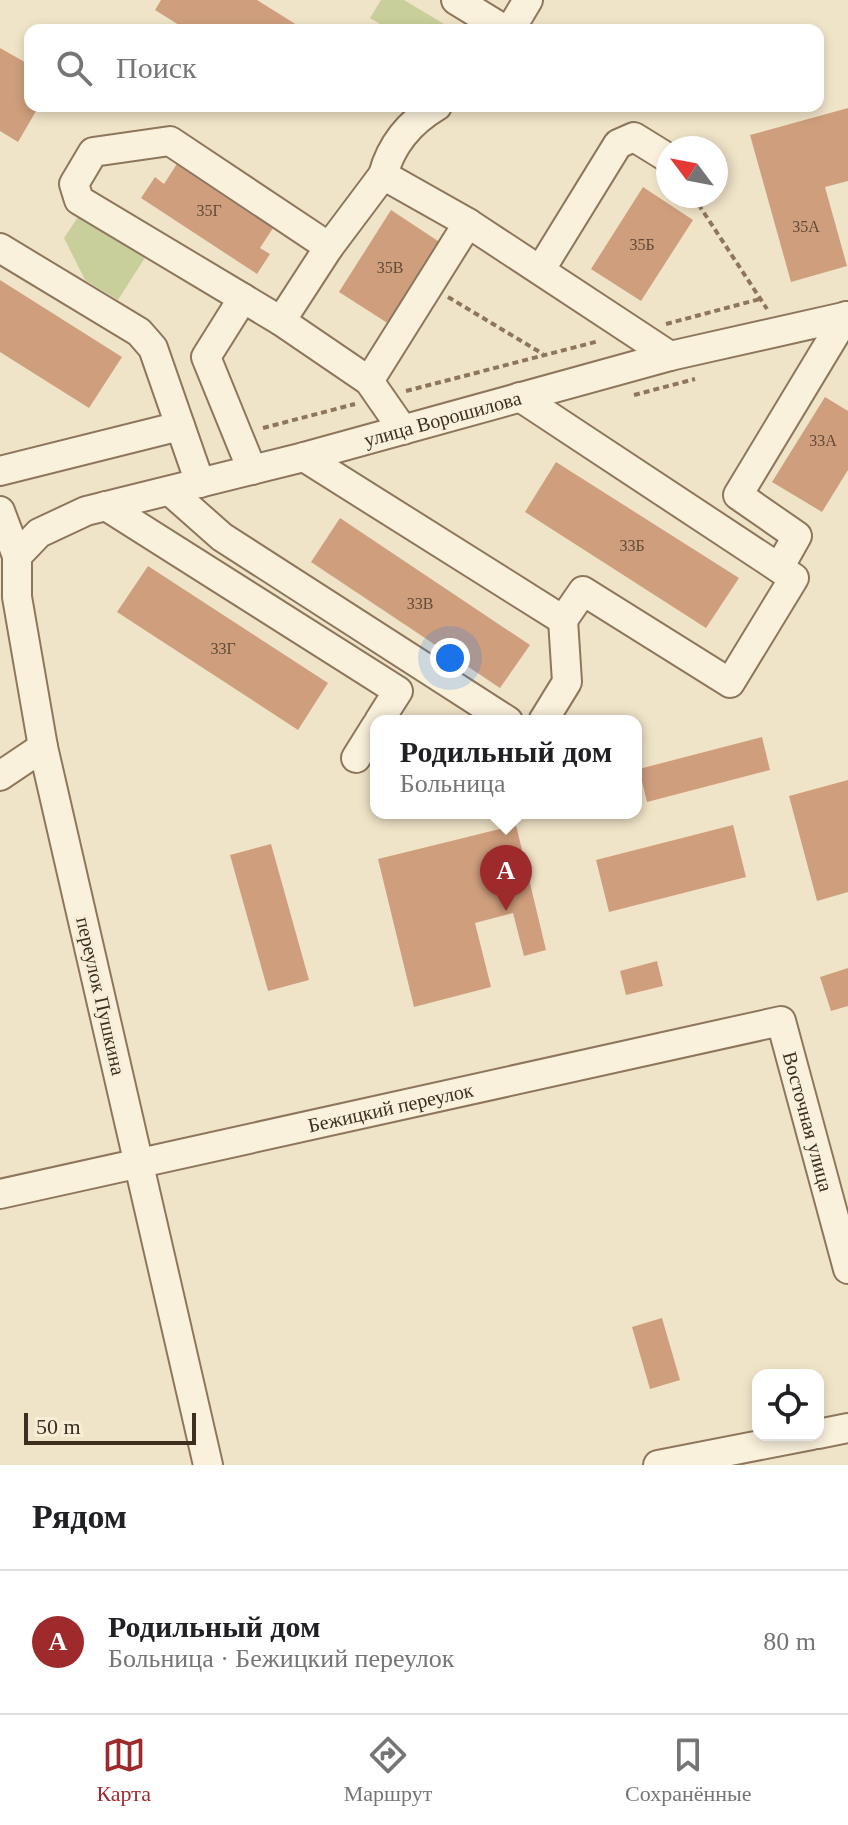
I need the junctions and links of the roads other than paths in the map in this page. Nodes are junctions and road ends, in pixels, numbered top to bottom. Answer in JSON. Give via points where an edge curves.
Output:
{"nodes":[{"id":1,"x":456,"y":0,"type":"edge"},
{"id":2,"x":528,"y":0,"type":"edge"},
{"id":3,"x":498,"y":24,"type":"edge"},
{"id":4,"x":512,"y":24,"type":"edge"},
{"id":5,"x":427,"y":112,"type":"edge"},
{"id":6,"x":656,"y":151,"type":"edge"},
{"id":7,"x":383,"y":175,"type":"junction"},
{"id":8,"x":468,"y":223,"type":"junction"},
{"id":9,"x":329,"y":247,"type":"junction"},
{"id":10,"x":0,"y":248,"type":"edge"},
{"id":11,"x":541,"y":269,"type":"junction"},
{"id":12,"x":243,"y":298,"type":"junction"},
{"id":13,"x":847,"y":316,"type":"edge"},
{"id":14,"x":281,"y":321,"type":"junction"},
{"id":15,"x":670,"y":356,"type":"junction"},
{"id":16,"x":369,"y":381,"type":"junction"},
{"id":17,"x":520,"y":397,"type":"junction"},
{"id":18,"x":180,"y":426,"type":"junction"},
{"id":19,"x":403,"y":430,"type":"junction"},
{"id":20,"x":304,"y":457,"type":"junction"},
{"id":21,"x":252,"y":470,"type":"junction"},
{"id":22,"x":0,"y":471,"type":"edge"},
{"id":23,"x":200,"y":483,"type":"junction"},
{"id":24,"x":170,"y":491,"type":"junction"},
{"id":25,"x":106,"y":506,"type":"junction"},
{"id":26,"x":0,"y":511,"type":"edge"},
{"id":27,"x":17,"y":556,"type":"junction"},
{"id":28,"x":779,"y":568,"type":"junction"},
{"id":29,"x":563,"y":620,"type":"junction"},
{"id":30,"x":383,"y":715,"type":"edge"},
{"id":31,"x":499,"y":715,"type":"edge"},
{"id":32,"x":547,"y":715,"type":"edge"},
{"id":33,"x":370,"y":736,"type":"edge"},
{"id":34,"x":43,"y":747,"type":"junction"},
{"id":35,"x":356,"y":758,"type":"dead end"},
{"id":36,"x":0,"y":776,"type":"edge"},
{"id":37,"x":781,"y":1021,"type":"joint"},
{"id":38,"x":141,"y":1165,"type":"junction"},
{"id":39,"x":0,"y":1194,"type":"edge"},
{"id":40,"x":848,"y":1269,"type":"edge"},
{"id":41,"x":848,"y":1428,"type":"edge"},
{"id":42,"x":824,"y":1432,"type":"edge"},
{"id":43,"x":780,"y":1441,"type":"edge"},
{"id":44,"x":208,"y":1465,"type":"edge"},
{"id":45,"x":658,"y":1465,"type":"edge"}],
"edges":[{"from":1,"to":3,"type":"street"},
{"from":2,"to":4,"type":"street"},
{"from":5,"to":7,"type":"street","via":[[402,136]]},
{"from":6,"to":11,"type":"street","via":[[634,137],[618,144]]},
{"from":7,"to":8,"type":"street"},
{"from":7,"to":9,"type":"street"},
{"from":8,"to":11,"type":"street"},
{"from":8,"to":16,"type":"street"},
{"from":9,"to":12,"type":"street","via":[[170,141],[93,152],[74,184],[79,200]]},
{"from":9,"to":14,"type":"street"},
{"from":10,"to":18,"type":"street","via":[[139,332],[153,348]]},
{"from":11,"to":15,"type":"street"},
{"from":12,"to":14,"type":"street"},
{"from":12,"to":21,"type":"street","via":[[206,357]]},
{"from":13,"to":15,"type":"street","name":"улица Ворошилова"},
{"from":13,"to":28,"type":"street","via":[[738,495],[797,536]]},
{"from":14,"to":16,"type":"street"},
{"from":15,"to":17,"type":"street","name":"улица Ворошилова"},
{"from":16,"to":19,"type":"street"},
{"from":17,"to":19,"type":"street","name":"улица Ворошилова"},
{"from":17,"to":28,"type":"street"},
{"from":18,"to":22,"type":"street"},
{"from":18,"to":23,"type":"street"},
{"from":19,"to":20,"type":"street","name":"улица Ворошилова"},
{"from":20,"to":21,"type":"street","name":"улица Ворошилова"},
{"from":20,"to":29,"type":"street"},
{"from":21,"to":23,"type":"street","name":"улица Ворошилова"},
{"from":23,"to":24,"type":"street","name":"улица Ворошилова"},
{"from":24,"to":25,"type":"street","name":"улица Ворошилова"},
{"from":24,"to":31,"type":"street","via":[[222,537]]},
{"from":25,"to":27,"type":"street","name":"улица Ворошилова","via":[[39,533]]},
{"from":25,"to":30,"type":"street","via":[[398,691]]},
{"from":26,"to":27,"type":"street"},
{"from":27,"to":34,"type":"street","name":"переулок Пушкина","via":[[17,597]]},
{"from":28,"to":29,"type":"street","via":[[794,578],[730,683],[583,591]]},
{"from":29,"to":32,"type":"street","via":[[567,682]]},
{"from":33,"to":35,"type":"street"},
{"from":34,"to":36,"type":"street"},
{"from":34,"to":38,"type":"street","name":"переулок Пушкина"},
{"from":37,"to":38,"type":"street","name":"Бежицкий переулок"},
{"from":37,"to":40,"type":"street","name":"Восточная улица"},
{"from":38,"to":39,"type":"street","name":"Бежицкий переулок"},
{"from":38,"to":44,"type":"street","name":"переулок Пушкина"},
{"from":41,"to":42,"type":"street"},
{"from":43,"to":45,"type":"street"}]}
